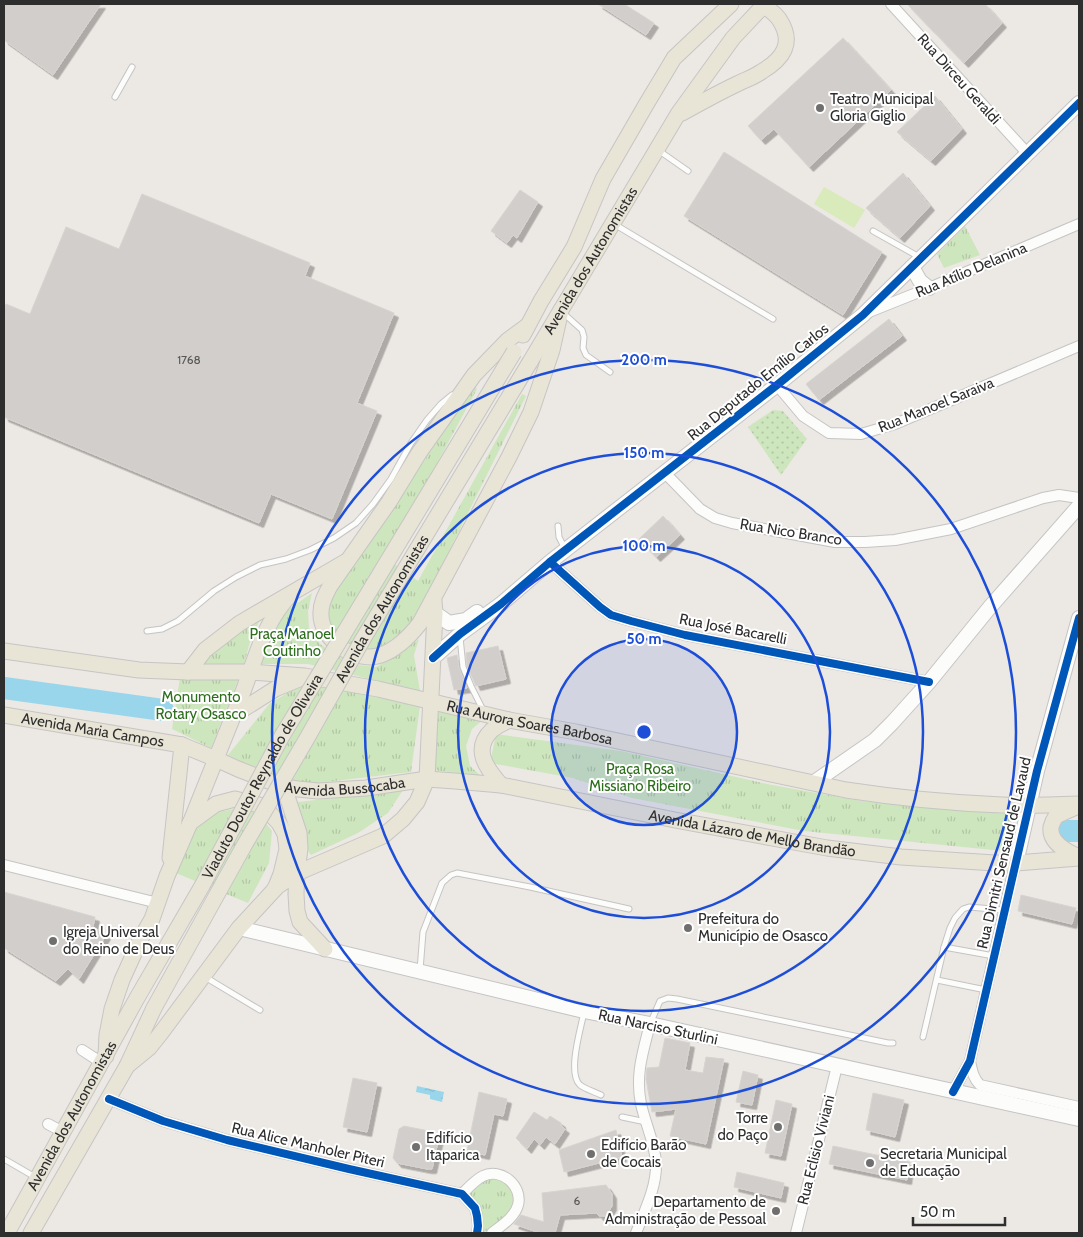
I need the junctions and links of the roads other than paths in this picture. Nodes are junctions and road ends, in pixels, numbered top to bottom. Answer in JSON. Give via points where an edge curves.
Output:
{"nodes":[{"id":1,"x":731,"y":4,"type":"edge"},
{"id":2,"x":763,"y":4,"type":"edge"},
{"id":3,"x":891,"y":4,"type":"edge"},
{"id":4,"x":132,"y":67,"type":"dead end"},
{"id":5,"x":115,"y":97,"type":"dead end"},
{"id":6,"x":1079,"y":103,"type":"edge"},
{"id":7,"x":678,"y":114,"type":"junction"},
{"id":8,"x":657,"y":150,"type":"junction"},
{"id":9,"x":1028,"y":154,"type":"junction"},
{"id":10,"x":688,"y":171,"type":"dead end"},
{"id":11,"x":613,"y":223,"type":"junction"},
{"id":12,"x":1079,"y":224,"type":"edge"},
{"id":13,"x":873,"y":231,"type":"dead end"},
{"id":14,"x":916,"y":262,"type":"junction"},
{"id":15,"x":929,"y":288,"type":"junction"},
{"id":16,"x":560,"y":310,"type":"junction"},
{"id":17,"x":863,"y":314,"type":"junction"},
{"id":18,"x":773,"y":319,"type":"dead end"},
{"id":19,"x":527,"y":326,"type":"junction"},
{"id":20,"x":1079,"y":346,"type":"edge"},
{"id":21,"x":514,"y":352,"type":"joint"},
{"id":22,"x":610,"y":372,"type":"dead end"},
{"id":23,"x":466,"y":385,"type":"junction"},
{"id":24,"x":776,"y":386,"type":"junction"},
{"id":25,"x":664,"y":473,"type":"junction"},
{"id":26,"x":1079,"y":498,"type":"edge"},
{"id":27,"x":1079,"y":506,"type":"edge"},
{"id":28,"x":558,"y":526,"type":"dead end"},
{"id":29,"x":565,"y":550,"type":"junction"},
{"id":30,"x":350,"y":559,"type":"junction"},
{"id":31,"x":550,"y":562,"type":"junction"},
{"id":32,"x":514,"y":592,"type":"junction"},
{"id":33,"x":291,"y":594,"type":"junction"},
{"id":34,"x":434,"y":606,"type":"junction"},
{"id":35,"x":1079,"y":618,"type":"edge"},
{"id":36,"x":147,"y":631,"type":"dead end"},
{"id":37,"x":460,"y":634,"type":"junction"},
{"id":38,"x":4,"y":651,"type":"edge"},
{"id":39,"x":432,"y":658,"type":"junction"},
{"id":40,"x":188,"y":672,"type":"junction"},
{"id":41,"x":250,"y":672,"type":"junction"},
{"id":42,"x":305,"y":676,"type":"junction"},
{"id":43,"x":929,"y":682,"type":"junction"},
{"id":44,"x":430,"y":701,"type":"junction"},
{"id":45,"x":485,"y":714,"type":"junction"},
{"id":46,"x":4,"y":715,"type":"edge"},
{"id":47,"x":234,"y":715,"type":"junction"},
{"id":48,"x":509,"y":720,"type":"junction"},
{"id":49,"x":182,"y":745,"type":"junction"},
{"id":50,"x":216,"y":759,"type":"junction"},
{"id":51,"x":427,"y":779,"type":"junction"},
{"id":52,"x":813,"y":783,"type":"junction"},
{"id":53,"x":501,"y":785,"type":"junction"},
{"id":54,"x":284,"y":787,"type":"junction"},
{"id":55,"x":1029,"y":805,"type":"junction"},
{"id":56,"x":1079,"y":805,"type":"edge"},
{"id":57,"x":190,"y":823,"type":"junction"},
{"id":58,"x":1079,"y":858,"type":"edge"},
{"id":59,"x":1016,"y":863,"type":"junction"},
{"id":60,"x":4,"y":865,"type":"edge"},
{"id":61,"x":297,"y":873,"type":"junction"},
{"id":62,"x":167,"y":876,"type":"junction"},
{"id":63,"x":274,"y":889,"type":"junction"},
{"id":64,"x":158,"y":904,"type":"junction"},
{"id":65,"x":629,"y":909,"type":"dead end"},
{"id":66,"x":1004,"y":910,"type":"junction"},
{"id":67,"x":239,"y":928,"type":"junction"},
{"id":68,"x":944,"y":947,"type":"junction"},
{"id":69,"x":325,"y":949,"type":"junction"},
{"id":70,"x":994,"y":956,"type":"junction"},
{"id":71,"x":420,"y":972,"type":"junction"},
{"id":72,"x":203,"y":977,"type":"junction"},
{"id":73,"x":937,"y":980,"type":"junction"},
{"id":74,"x":986,"y":990,"type":"junction"},
{"id":75,"x":137,"y":998,"type":"joint"},
{"id":76,"x":260,"y":1010,"type":"dead end"},
{"id":77,"x":584,"y":1011,"type":"junction"},
{"id":78,"x":650,"y":1024,"type":"junction"},
{"id":79,"x":924,"y":1037,"type":"dead end"},
{"id":80,"x":893,"y":1043,"type":"dead end"},
{"id":81,"x":82,"y":1050,"type":"dead end"},
{"id":82,"x":104,"y":1059,"type":"junction"},
{"id":83,"x":970,"y":1061,"type":"junction"},
{"id":84,"x":127,"y":1066,"type":"junction"},
{"id":85,"x":837,"y":1066,"type":"junction"},
{"id":86,"x":953,"y":1092,"type":"junction"},
{"id":87,"x":601,"y":1095,"type":"dead end"},
{"id":88,"x":109,"y":1098,"type":"junction"},
{"id":89,"x":1079,"y":1107,"type":"edge"},
{"id":90,"x":622,"y":1117,"type":"dead end"},
{"id":91,"x":1079,"y":1119,"type":"edge"},
{"id":92,"x":646,"y":1122,"type":"junction"},
{"id":93,"x":48,"y":1124,"type":"dead end"},
{"id":94,"x":63,"y":1132,"type":"junction"},
{"id":95,"x":4,"y":1159,"type":"edge"},
{"id":96,"x":38,"y":1178,"type":"junction"},
{"id":97,"x":462,"y":1194,"type":"junction"},
{"id":98,"x":7,"y":1233,"type":"edge"},
{"id":99,"x":31,"y":1233,"type":"edge"},
{"id":100,"x":477,"y":1233,"type":"edge"},
{"id":101,"x":492,"y":1233,"type":"edge"},
{"id":102,"x":636,"y":1233,"type":"edge"},
{"id":103,"x":796,"y":1233,"type":"edge"}],
"edges":[{"from":1,"to":19,"type":"main road","name":"Avenida dos Autonomistas","via":[[674,58],[603,178],[574,247]]},
{"from":2,"to":7,"type":"main road","name":"Avenida dos Autonomistas","via":[[733,38]]},
{"from":2,"to":7,"type":"main road","via":[[778,17],[787,34],[782,55],[760,73]]},
{"from":3,"to":9,"type":"street","name":"Rua Dirceu Geraldi"},
{"from":4,"to":5,"type":"lane"},
{"from":6,"to":9,"type":"street","name":"Rua Deputado Emílio Carlos"},
{"from":7,"to":8,"type":"main road","name":"Avenida dos Autonomistas"},
{"from":8,"to":10,"type":"lane"},
{"from":8,"to":11,"type":"main road","name":"Avenida dos Autonomistas"},
{"from":9,"to":14,"type":"street","name":"Rua Deputado Emílio Carlos"},
{"from":11,"to":16,"type":"main road","name":"Avenida dos Autonomistas"},
{"from":11,"to":18,"type":"lane"},
{"from":12,"to":15,"type":"street","name":"Rua Atílio Delanina"},
{"from":13,"to":14,"type":"lane"},
{"from":14,"to":15,"type":"street","via":[[920,281]]},
{"from":14,"to":17,"type":"street","name":"Rua Deputado Emílio Carlos"},
{"from":15,"to":17,"type":"street","name":"Rua Atílio Delanina"},
{"from":16,"to":22,"type":"lane","via":[[582,330],[586,355]]},
{"from":16,"to":34,"type":"main road","via":[[552,350],[531,412]]},
{"from":16,"to":84,"type":"main road","name":"Avenida dos Autonomistas","bridge":true,"via":[[363,639],[245,844],[154,1008]]},
{"from":17,"to":24,"type":"street","name":"Rua Deputado Emílio Carlos"},
{"from":19,"to":21,"type":"main road","name":"Avenida dos Autonomistas"},
{"from":19,"to":23,"type":"main road","via":[[508,340]]},
{"from":20,"to":24,"type":"street","name":"Rua Manoel Saraiva","via":[[895,424],[861,434],[829,433],[802,416]]},
{"from":21,"to":75,"type":"main road","name":"Viaduto Doutor Reynaldo de Oliveira","bridge":true,"via":[[282,736],[202,886]]},
{"from":23,"to":30,"type":"main road"},
{"from":23,"to":36,"type":"lane","via":[[441,404],[427,420],[373,504],[356,523],[310,550],[236,576],[178,620]]},
{"from":24,"to":25,"type":"street","name":"Rua Deputado Emílio Carlos"},
{"from":25,"to":26,"type":"street","name":"Rua Nico Branco","via":[[700,509],[715,518],[835,542],[895,540],[951,529],[1043,498],[1059,495]]},
{"from":25,"to":29,"type":"street","name":"Rua Deputado Emílio Carlos"},
{"from":27,"to":43,"type":"street"},
{"from":28,"to":29,"type":"lane"},
{"from":29,"to":31,"type":"street","name":"Rua Deputado Emílio Carlos"},
{"from":30,"to":33,"type":"main road"},
{"from":30,"to":34,"type":"main road","via":[[330,586],[320,612],[331,639],[350,653],[365,657],[380,656],[390,651],[410,636]]},
{"from":31,"to":32,"type":"street","name":"Rua Deputado Emílio Carlos"},
{"from":31,"to":43,"type":"street","name":"Rua José Bacarelli","via":[[600,607],[617,617],[686,635]]},
{"from":32,"to":34,"type":"street","name":"Rua Deputado Emílio Carlos","via":[[497,599],[466,620],[449,623]]},
{"from":32,"to":37,"type":"street","name":"Rua Deputado Emílio Carlos"},
{"from":33,"to":40,"type":"main road","via":[[240,623],[205,650]]},
{"from":33,"to":41,"type":"main road","via":[[271,621]]},
{"from":34,"to":39,"type":"main road"},
{"from":35,"to":55,"type":"street","name":"Rua Dimitri Sensaud de Lavaud"},
{"from":37,"to":39,"type":"street","name":"Rua Deputado Emílio Carlos"},
{"from":37,"to":45,"type":"lane","via":[[463,667]]},
{"from":38,"to":40,"type":"main road","name":"Rua Aurora Soares Barbosa","via":[[139,670]]},
{"from":39,"to":44,"type":"main road"},
{"from":40,"to":41,"type":"main road","name":"Rua Aurora Soares Barbosa"},
{"from":41,"to":42,"type":"main road","name":"Rua Aurora Soares Barbosa"},
{"from":41,"to":47,"type":"main road"},
{"from":42,"to":44,"type":"main road","name":"Rua Aurora Soares Barbosa"},
{"from":42,"to":47,"type":"main road","via":[[275,689]]},
{"from":43,"to":52,"type":"street","via":[[875,740]]},
{"from":44,"to":45,"type":"main road","name":"Rua Aurora Soares Barbosa"},
{"from":44,"to":51,"type":"main road"},
{"from":45,"to":48,"type":"main road","name":"Rua Aurora Soares Barbosa"},
{"from":46,"to":49,"type":"main road","name":"Avenida Maria Campos"},
{"from":47,"to":50,"type":"main road"},
{"from":48,"to":52,"type":"main road","name":"Rua Aurora Soares Barbosa"},
{"from":48,"to":53,"type":"main road","via":[[486,737],[482,748],[483,760]]},
{"from":49,"to":50,"type":"main road","name":"Avenida Bussocaba"},
{"from":49,"to":62,"type":"main road"},
{"from":50,"to":54,"type":"main road","name":"Avenida Bussocaba"},
{"from":50,"to":57,"type":"main road"},
{"from":51,"to":53,"type":"main road","name":"Avenida Lázaro de Mello Brandão"},
{"from":51,"to":54,"type":"main road","name":"Avenida Bussocaba","via":[[318,791]]},
{"from":51,"to":61,"type":"main road","via":[[417,802],[383,836]]},
{"from":52,"to":55,"type":"main road","name":"Rua Aurora Soares Barbosa","via":[[914,799]]},
{"from":53,"to":59,"type":"main road","name":"Avenida Lázaro de Mello Brandão","via":[[827,848],[901,857]]},
{"from":54,"to":61,"type":"main road","via":[[299,833]]},
{"from":55,"to":56,"type":"main road","name":"Rua Aurora Soares Barbosa"},
{"from":55,"to":59,"type":"street","name":"Rua Dimitri Sensaud de Lavaud"},
{"from":56,"to":58,"type":"main road","via":[[1056,816],[1050,828],[1052,838]]},
{"from":57,"to":62,"type":"main road"},
{"from":57,"to":63,"type":"main road","via":[[216,804],[235,799],[263,806],[286,834],[287,848]]},
{"from":58,"to":59,"type":"main road","name":"Avenida Lázaro de Mello Brandão"},
{"from":59,"to":66,"type":"street","name":"Rua Dimitri Sensaud de Lavaud"},
{"from":60,"to":64,"type":"street"},
{"from":61,"to":63,"type":"main road"},
{"from":61,"to":69,"type":"main road","via":[[300,922]]},
{"from":62,"to":64,"type":"main road"},
{"from":63,"to":67,"type":"main road"},
{"from":64,"to":82,"type":"main road","via":[[122,980],[112,1009]]},
{"from":65,"to":71,"type":"lane","via":[[530,887],[451,875],[442,883],[423,932]]},
{"from":66,"to":68,"type":"lane","via":[[963,909],[950,928]]},
{"from":66,"to":70,"type":"street","name":"Rua Dimitri Sensaud de Lavaud"},
{"from":67,"to":69,"type":"street","name":"Rua Narciso Sturlini"},
{"from":67,"to":72,"type":"main road"},
{"from":68,"to":70,"type":"lane"},
{"from":68,"to":73,"type":"lane"},
{"from":69,"to":71,"type":"street","name":"Rua Narciso Sturlini"},
{"from":70,"to":74,"type":"street","name":"Rua Dimitri Sensaud de Lavaud"},
{"from":71,"to":77,"type":"street","name":"Rua Narciso Sturlini"},
{"from":72,"to":76,"type":"lane"},
{"from":72,"to":84,"type":"main road","via":[[161,1034]]},
{"from":73,"to":74,"type":"lane"},
{"from":73,"to":79,"type":"lane"},
{"from":74,"to":83,"type":"street","name":"Rua Dimitri Sensaud de Lavaud"},
{"from":75,"to":82,"type":"main road","name":"Avenida dos Autonomistas"},
{"from":77,"to":78,"type":"street","name":"Rua Narciso Sturlini"},
{"from":77,"to":87,"type":"lane","via":[[575,1058],[576,1079],[580,1086]]},
{"from":78,"to":80,"type":"lane","via":[[660,1001],[668,998]]},
{"from":78,"to":85,"type":"street","name":"Rua Narciso Sturlini"},
{"from":78,"to":92,"type":"street","via":[[638,1082]]},
{"from":81,"to":82,"type":"street"},
{"from":82,"to":94,"type":"main road","name":"Avenida dos Autonomistas"},
{"from":83,"to":86,"type":"street","name":"Rua Dimitri Sensaud de Lavaud"},
{"from":83,"to":89,"type":"street","via":[[980,1085]]},
{"from":84,"to":88,"type":"main road","name":"Avenida dos Autonomistas"},
{"from":85,"to":86,"type":"street","name":"Rua Narciso Sturlini"},
{"from":85,"to":103,"type":"street","name":"Rua Eclisio Viviani"},
{"from":86,"to":91,"type":"street","name":"Rua Narciso Sturlini"},
{"from":88,"to":97,"type":"street","name":"Rua Alice Manholer Piteri","via":[[164,1121],[227,1140]]},
{"from":88,"to":99,"type":"main road","name":"Avenida dos Autonomistas"},
{"from":90,"to":92,"type":"lane"},
{"from":92,"to":102,"type":"street","via":[[656,1163],[653,1185]]},
{"from":93,"to":94,"type":"street"},
{"from":94,"to":96,"type":"main road","name":"Avenida dos Autonomistas"},
{"from":95,"to":96,"type":"lane"},
{"from":96,"to":98,"type":"main road","name":"Avenida dos Autonomistas"},
{"from":97,"to":100,"type":"street","via":[[475,1208]]},
{"from":97,"to":101,"type":"street","via":[[484,1175],[501,1174],[512,1181],[518,1193],[518,1204],[512,1215]]}]}
